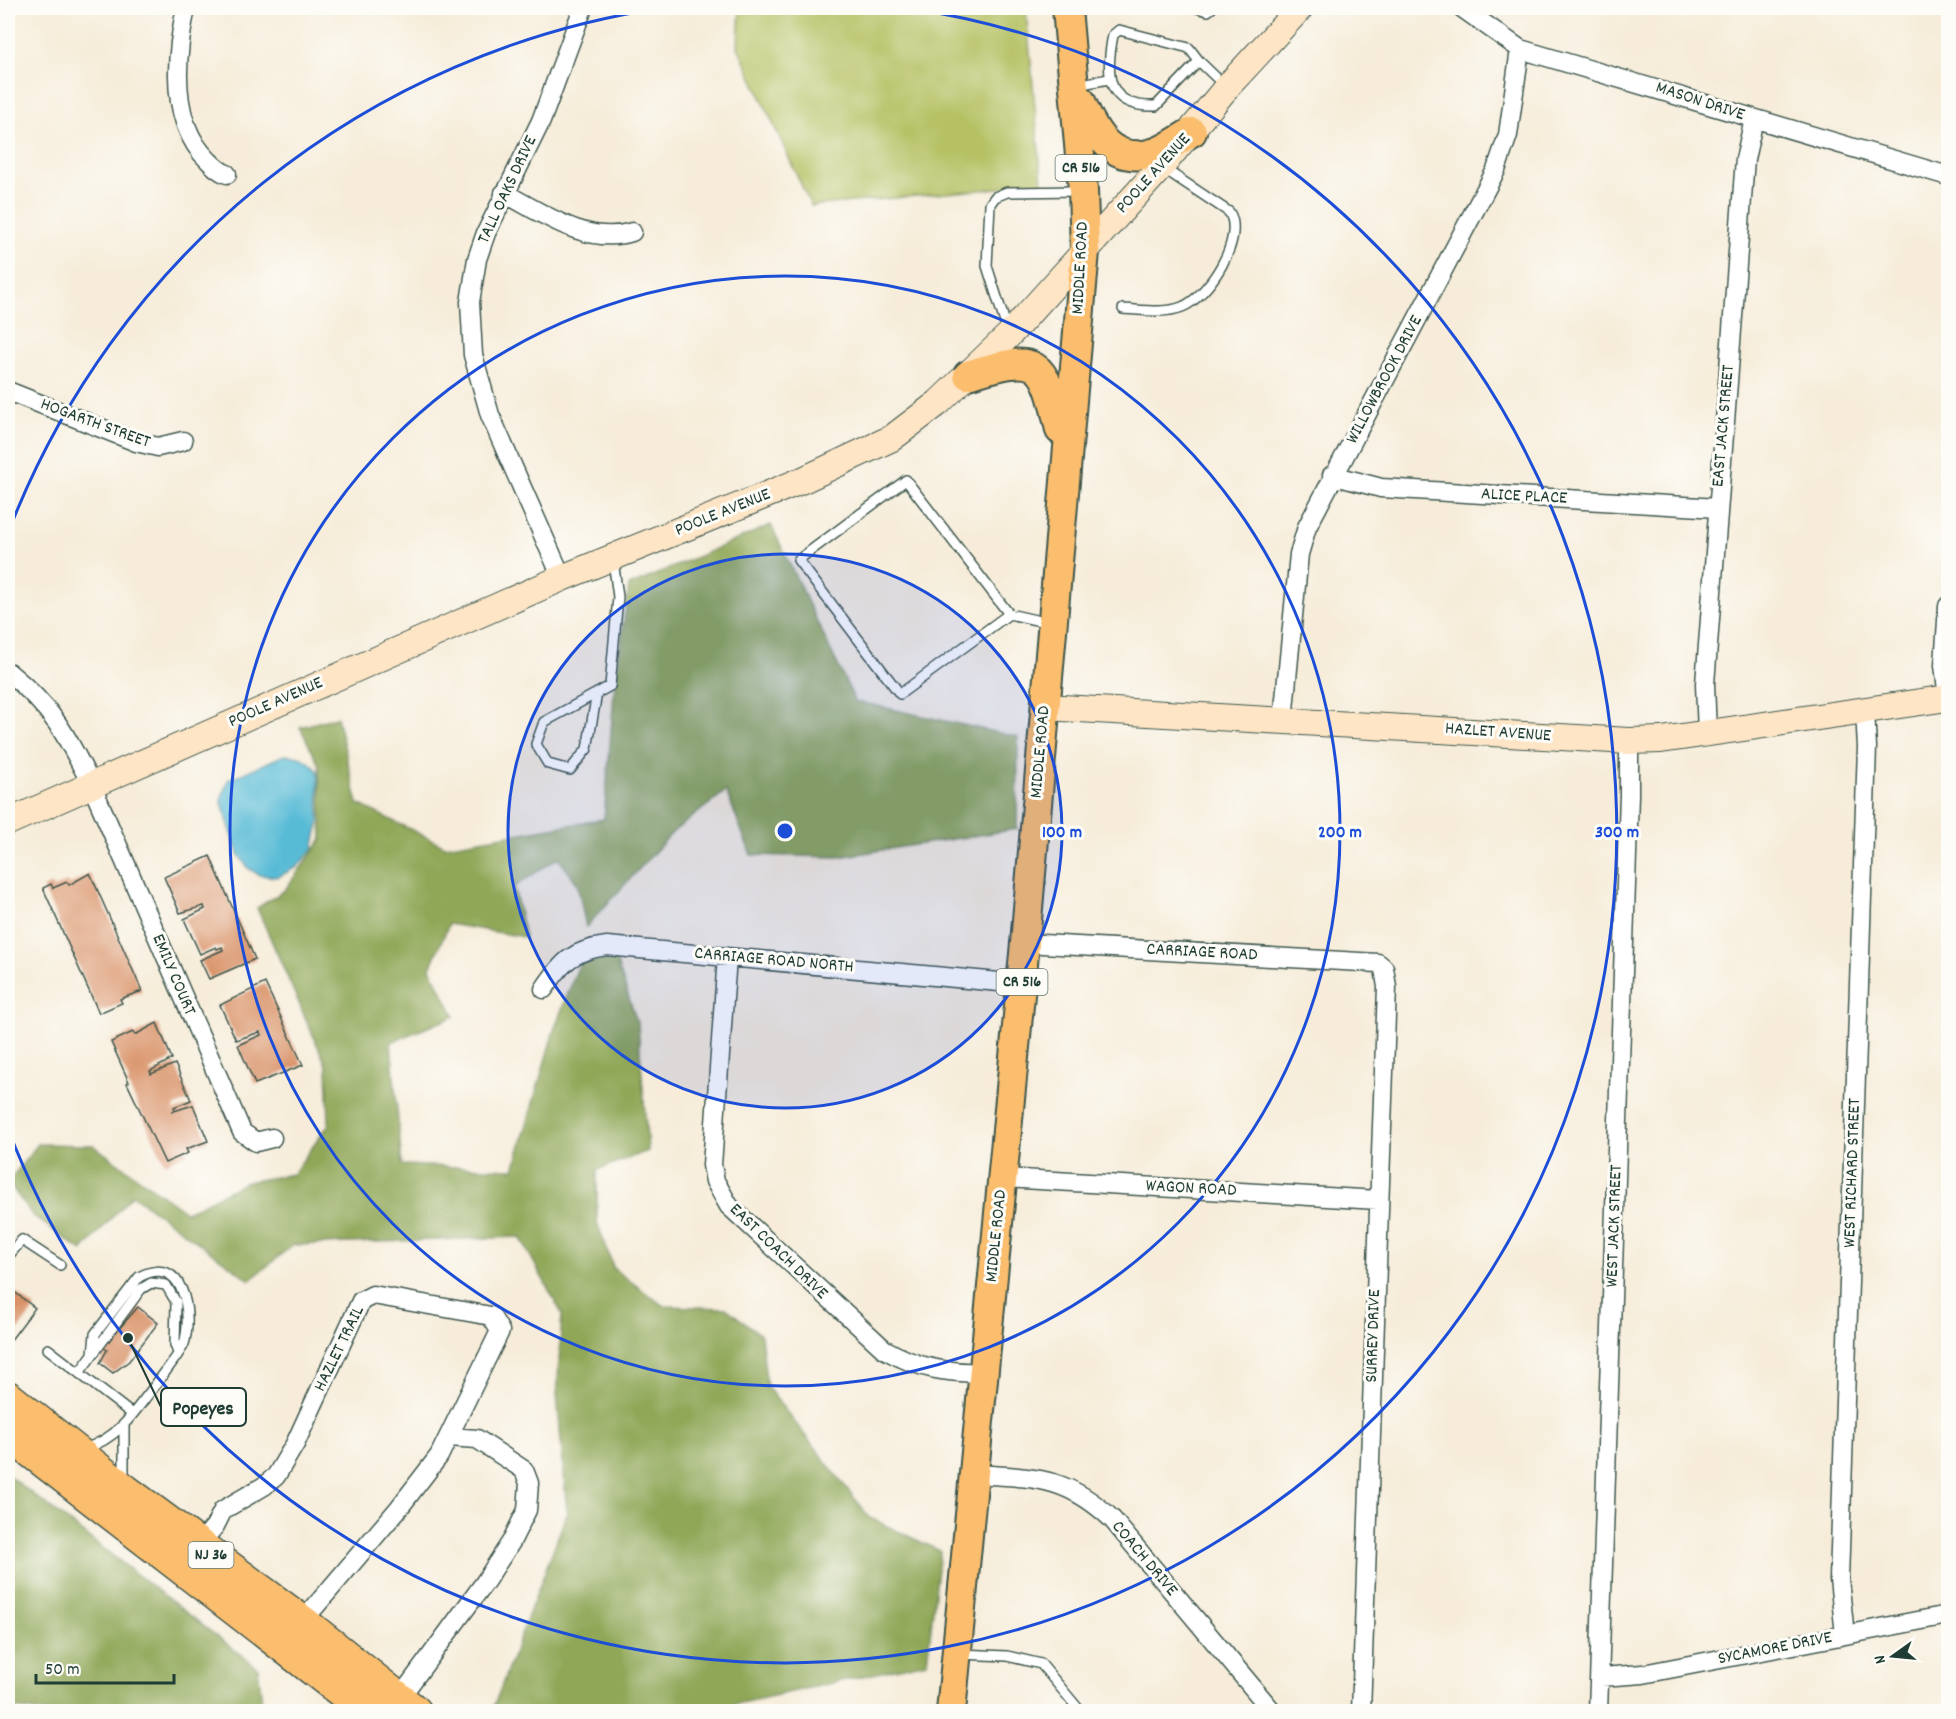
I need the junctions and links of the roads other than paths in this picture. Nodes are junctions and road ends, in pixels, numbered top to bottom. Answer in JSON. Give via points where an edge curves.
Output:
{"nodes":[{"id":1,"x":186,"y":8,"type":"edge"},
{"id":2,"x":583,"y":8,"type":"edge"},
{"id":3,"x":1066,"y":8,"type":"edge"},
{"id":4,"x":1197,"y":8,"type":"edge"},
{"id":5,"x":1212,"y":8,"type":"edge"},
{"id":6,"x":1300,"y":8,"type":"edge"},
{"id":7,"x":1462,"y":8,"type":"edge"},
{"id":8,"x":1520,"y":49,"type":"junction"},
{"id":9,"x":1199,"y":61,"type":"junction"},
{"id":10,"x":1109,"y":79,"type":"junction"},
{"id":11,"x":1074,"y":85,"type":"junction"},
{"id":12,"x":1227,"y":87,"type":"junction"},
{"id":13,"x":1754,"y":120,"type":"junction"},
{"id":14,"x":1192,"y":132,"type":"junction"},
{"id":15,"x":1161,"y":167,"type":"junction"},
{"id":16,"x":228,"y":174,"type":"dead end"},
{"id":17,"x":1948,"y":176,"type":"edge"},
{"id":18,"x":1083,"y":190,"type":"junction"},
{"id":19,"x":504,"y":193,"type":"junction"},
{"id":20,"x":632,"y":232,"type":"dead end"},
{"id":21,"x":1085,"y":251,"type":"junction"},
{"id":22,"x":1123,"y":309,"type":"dead end"},
{"id":23,"x":1009,"y":335,"type":"junction"},
{"id":24,"x":968,"y":375,"type":"junction"},
{"id":25,"x":8,"y":391,"type":"edge"},
{"id":26,"x":183,"y":441,"type":"dead end"},
{"id":27,"x":1066,"y":457,"type":"junction"},
{"id":28,"x":1332,"y":475,"type":"junction"},
{"id":29,"x":1718,"y":508,"type":"junction"},
{"id":30,"x":612,"y":558,"type":"junction"},
{"id":31,"x":562,"y":578,"type":"junction"},
{"id":32,"x":1948,"y":606,"type":"edge"},
{"id":33,"x":1009,"y":614,"type":"junction"},
{"id":34,"x":1054,"y":624,"type":"junction"},
{"id":35,"x":8,"y":672,"type":"edge"},
{"id":36,"x":597,"y":693,"type":"junction"},
{"id":37,"x":1948,"y":698,"type":"edge"},
{"id":38,"x":1045,"y":707,"type":"junction"},
{"id":39,"x":1865,"y":711,"type":"junction"},
{"id":40,"x":1283,"y":720,"type":"junction"},
{"id":41,"x":1707,"y":733,"type":"junction"},
{"id":42,"x":1629,"y":741,"type":"junction"},
{"id":43,"x":92,"y":786,"type":"junction"},
{"id":44,"x":8,"y":822,"type":"edge"},
{"id":45,"x":1025,"y":943,"type":"junction"},
{"id":46,"x":727,"y":957,"type":"junction"},
{"id":47,"x":1378,"y":963,"type":"joint"},
{"id":48,"x":1021,"y":984,"type":"junction"},
{"id":49,"x":544,"y":989,"type":"dead end"},
{"id":50,"x":273,"y":1138,"type":"dead end"},
{"id":51,"x":1003,"y":1178,"type":"junction"},
{"id":52,"x":1378,"y":1200,"type":"junction"},
{"id":53,"x":8,"y":1256,"type":"edge"},
{"id":54,"x":60,"y":1265,"type":"dead end"},
{"id":55,"x":48,"y":1349,"type":"dead end"},
{"id":56,"x":984,"y":1372,"type":"junction"},
{"id":57,"x":79,"y":1373,"type":"junction"},
{"id":58,"x":8,"y":1398,"type":"edge"},
{"id":59,"x":132,"y":1414,"type":"junction"},
{"id":60,"x":124,"y":1425,"type":"junction"},
{"id":61,"x":8,"y":1433,"type":"edge"},
{"id":62,"x":449,"y":1437,"type":"junction"},
{"id":63,"x":74,"y":1451,"type":"junction"},
{"id":64,"x":976,"y":1474,"type":"junction"},
{"id":65,"x":125,"y":1491,"type":"junction"},
{"id":66,"x":198,"y":1546,"type":"junction"},
{"id":67,"x":1948,"y":1615,"type":"edge"},
{"id":68,"x":302,"y":1622,"type":"junction"},
{"id":69,"x":1845,"y":1635,"type":"junction"},
{"id":70,"x":956,"y":1654,"type":"junction"},
{"id":71,"x":1600,"y":1677,"type":"junction"},
{"id":72,"x":395,"y":1707,"type":"edge"},
{"id":73,"x":951,"y":1712,"type":"edge"},
{"id":74,"x":1081,"y":1712,"type":"edge"},
{"id":75,"x":1273,"y":1712,"type":"edge"},
{"id":76,"x":1361,"y":1712,"type":"edge"},
{"id":77,"x":1598,"y":1712,"type":"edge"}],
"edges":[{"from":1,"to":16,"type":"street","via":[[178,48],[184,121],[195,148]]},
{"from":2,"to":19,"type":"street","name":"TALL OAKS DRIVE","via":[[555,87]]},
{"from":3,"to":11,"type":"main road","name":"MIDDLE ROAD","number":"CR 516"},
{"from":4,"to":5,"type":"lane","via":[[1208,12]]},
{"from":6,"to":12,"type":"street","name":"POOLE AVENUE"},
{"from":7,"to":8,"type":"street","name":"MASON DRIVE"},
{"from":8,"to":13,"type":"street","name":"MASON DRIVE"},
{"from":8,"to":28,"type":"street","name":"WILLOWBROOK DRIVE","via":[[1508,135],[1496,170]]},
{"from":9,"to":10,"type":"lane","via":[[1156,106],[1129,103],[1119,97]]},
{"from":9,"to":10,"type":"lane","via":[[1189,48],[1119,30],[1113,35]]},
{"from":9,"to":12,"type":"lane"},
{"from":10,"to":11,"type":"lane"},
{"from":11,"to":14,"type":"main road","via":[[1102,141],[1113,151],[1156,152]]},
{"from":11,"to":18,"type":"main road","name":"MIDDLE ROAD","number":"CR 516"},
{"from":12,"to":14,"type":"street","name":"POOLE AVENUE"},
{"from":13,"to":17,"type":"street","name":"MASON DRIVE"},
{"from":13,"to":29,"type":"street","name":"EAST JACK STREET","via":[[1745,159]]},
{"from":14,"to":15,"type":"street","name":"POOLE AVENUE"},
{"from":15,"to":21,"type":"street","name":"POOLE AVENUE"},
{"from":15,"to":22,"type":"lane","via":[[1229,213],[1235,221],[1235,232],[1208,286],[1195,300],[1164,311]]},
{"from":18,"to":21,"type":"main road","name":"MIDDLE ROAD","number":"CR 516"},
{"from":18,"to":23,"type":"lane","via":[[1007,192],[990,204],[987,266]]},
{"from":19,"to":20,"type":"street","via":[[575,229],[602,236]]},
{"from":19,"to":31,"type":"street","name":"TALL OAKS DRIVE","via":[[477,260],[470,302],[473,355],[490,415]]},
{"from":21,"to":23,"type":"street","name":"POOLE AVENUE"},
{"from":21,"to":27,"type":"main road","name":"MIDDLE ROAD","number":"CR 516"},
{"from":23,"to":24,"type":"street","name":"POOLE AVENUE"},
{"from":24,"to":27,"type":"main road","via":[[1012,361],[1035,366],[1044,374],[1052,392]]},
{"from":24,"to":30,"type":"street","name":"POOLE AVENUE","via":[[939,404],[892,438],[803,480]]},
{"from":25,"to":26,"type":"street","name":"HOGARTH STREET","via":[[136,442],[158,447]]},
{"from":27,"to":34,"type":"main road","name":"MIDDLE ROAD","number":"CR 516"},
{"from":28,"to":29,"type":"street","name":"ALICE PLACE","via":[[1381,488]]},
{"from":28,"to":40,"type":"street","name":"WILLOWBROOK DRIVE","via":[[1307,527],[1299,554]]},
{"from":29,"to":41,"type":"street","name":"EAST JACK STREET","via":[[1705,684]]},
{"from":30,"to":31,"type":"street","name":"POOLE AVENUE"},
{"from":30,"to":36,"type":"lane","via":[[618,597],[610,686]]},
{"from":31,"to":43,"type":"street","name":"POOLE AVENUE"},
{"from":32,"to":37,"type":"street","via":[[1944,665]]},
{"from":33,"to":33,"type":"lane","via":[[900,694],[798,560],[906,480]]},
{"from":33,"to":34,"type":"lane"},
{"from":34,"to":38,"type":"main road","name":"MIDDLE ROAD","number":"CR 516"},
{"from":35,"to":43,"type":"street","name":"EMILY COURT","via":[[50,710]]},
{"from":36,"to":36,"type":"lane","via":[[544,723],[536,744],[548,764],[570,770],[587,749]]},
{"from":37,"to":39,"type":"street","name":"HAZLET AVENUE"},
{"from":38,"to":40,"type":"street","name":"HAZLET AVENUE"},
{"from":38,"to":45,"type":"main road","name":"MIDDLE ROAD","number":"CR 516"},
{"from":39,"to":41,"type":"street","name":"HAZLET AVENUE"},
{"from":39,"to":69,"type":"street","name":"WEST RICHARD STREET","via":[[1867,747],[1839,1579]]},
{"from":40,"to":42,"type":"street","name":"HAZLET AVENUE"},
{"from":41,"to":42,"type":"street","name":"HAZLET AVENUE"},
{"from":42,"to":71,"type":"street","name":"WEST JACK STREET"},
{"from":43,"to":44,"type":"street","name":"POOLE AVENUE"},
{"from":43,"to":50,"type":"street","name":"EMILY COURT","via":[[242,1132],[256,1142]]},
{"from":45,"to":47,"type":"street","name":"CARRIAGE ROAD"},
{"from":45,"to":48,"type":"main road","name":"MIDDLE ROAD","number":"CR 516"},
{"from":46,"to":48,"type":"street","name":"CARRIAGE ROAD NORTH"},
{"from":46,"to":49,"type":"street","name":"CARRIAGE ROAD NORTH","via":[[607,946],[590,948],[560,966]]},
{"from":46,"to":56,"type":"street","name":"EAST COACH DRIVE","via":[[712,1165],[722,1196],[884,1349],[936,1371]]},
{"from":47,"to":52,"type":"street","name":"SURREY DRIVE","via":[[1384,968],[1386,987]]},
{"from":48,"to":51,"type":"main road","name":"MIDDLE ROAD","number":"CR 516"},
{"from":51,"to":52,"type":"street","name":"WAGON ROAD"},
{"from":51,"to":56,"type":"main road","name":"MIDDLE ROAD","number":"CR 516"},
{"from":52,"to":76,"type":"street","name":"SURREY DRIVE"},
{"from":53,"to":54,"type":"lane","via":[[22,1240]]},
{"from":55,"to":57,"type":"lane"},
{"from":56,"to":64,"type":"main road","name":"MIDDLE ROAD","number":"CR 516"},
{"from":57,"to":59,"type":"lane"},
{"from":57,"to":59,"type":"lane","via":[[141,1289],[154,1282],[166,1285],[175,1298],[178,1353]]},
{"from":58,"to":63,"type":"highway","number":"NJ 36"},
{"from":59,"to":60,"type":"lane"},
{"from":60,"to":63,"type":"lane","via":[[96,1445]]},
{"from":60,"to":65,"type":"lane"},
{"from":61,"to":72,"type":"highway","number":"NJ 36"},
{"from":62,"to":66,"type":"street","name":"HAZLET TRAIL","via":[[500,1331],[491,1316],[368,1296],[361,1301],[295,1444],[276,1476],[223,1510]]},
{"from":62,"to":68,"type":"street","name":"HAZLET TRAIL","via":[[399,1508]]},
{"from":62,"to":72,"type":"street","via":[[477,1439],[524,1470],[529,1484],[527,1510],[485,1582]]},
{"from":63,"to":65,"type":"highway","number":"NJ 36"},
{"from":64,"to":70,"type":"main road","name":"MIDDLE ROAD","number":"CR 516"},
{"from":64,"to":75,"type":"street","name":"COACH DRIVE","via":[[1051,1481],[1095,1504],[1112,1519]]},
{"from":65,"to":66,"type":"highway","number":"NJ 36"},
{"from":66,"to":68,"type":"highway","number":"NJ 36"},
{"from":67,"to":69,"type":"street","name":"SYCAMORE DRIVE"},
{"from":68,"to":72,"type":"highway","number":"NJ 36"},
{"from":69,"to":71,"type":"street","name":"SYCAMORE DRIVE","via":[[1643,1674]]},
{"from":70,"to":73,"type":"main road","name":"MIDDLE ROAD","number":"CR 516"},
{"from":70,"to":74,"type":"lane","via":[[1007,1656],[1041,1664]]},
{"from":71,"to":77,"type":"street","name":"WEST JACK STREET"}]}
